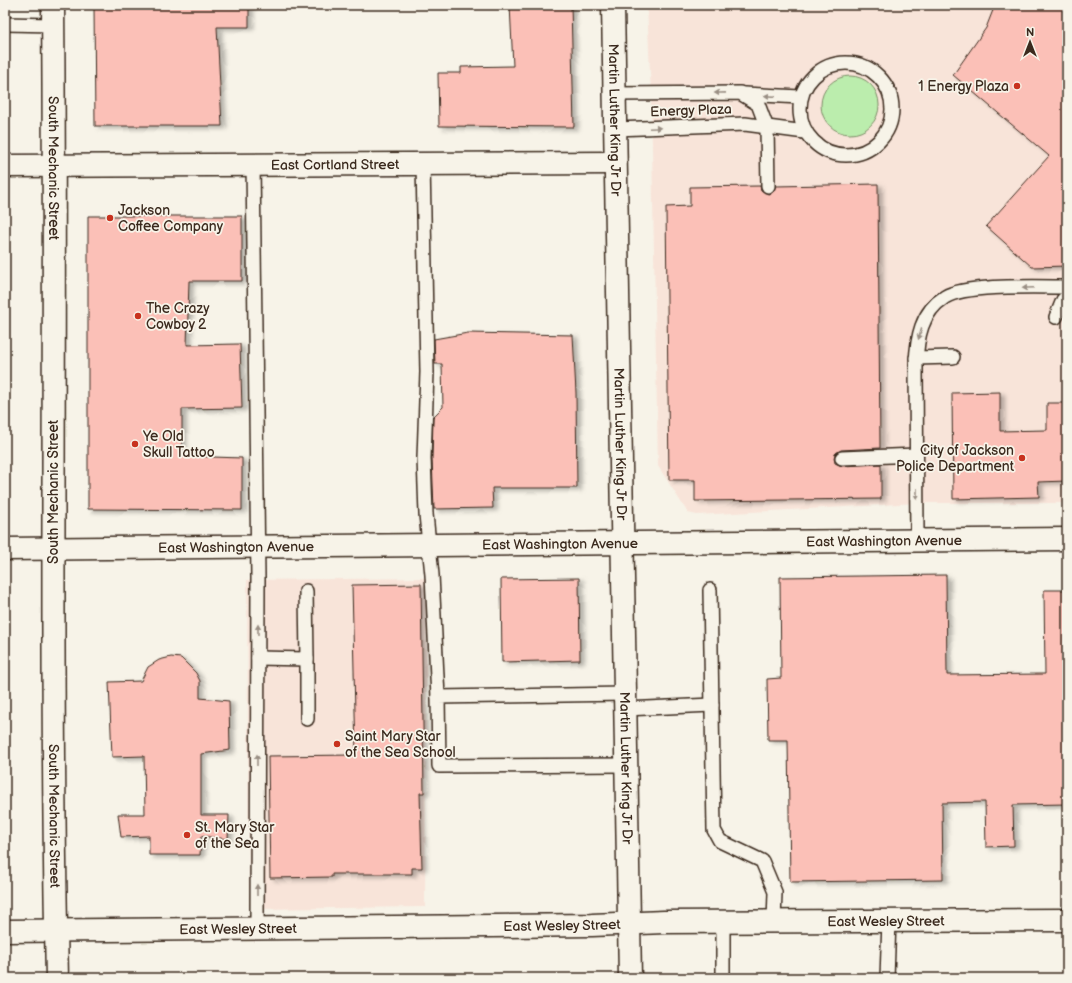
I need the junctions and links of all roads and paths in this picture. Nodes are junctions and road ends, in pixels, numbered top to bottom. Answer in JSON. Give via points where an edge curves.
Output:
{"nodes":[{"id":1,"x":613,"y":5,"type":"edge"},
{"id":2,"x":53,"y":15,"type":"edge"},
{"id":3,"x":5,"y":24,"type":"edge"},
{"id":4,"x":740,"y":93,"type":"junction"},
{"id":5,"x":616,"y":94,"type":"junction"},
{"id":6,"x":800,"y":97,"type":"junction"},
{"id":7,"x":767,"y":128,"type":"junction"},
{"id":8,"x":616,"y":129,"type":"junction"},
{"id":9,"x":806,"y":132,"type":"junction"},
{"id":10,"x":615,"y":162,"type":"junction"},
{"id":11,"x":253,"y":163,"type":"junction"},
{"id":12,"x":423,"y":163,"type":"junction"},
{"id":13,"x":5,"y":166,"type":"edge"},
{"id":14,"x":55,"y":166,"type":"junction"},
{"id":15,"x":768,"y":186,"type":"dead end"},
{"id":16,"x":1067,"y":287,"type":"edge"},
{"id":17,"x":1067,"y":297,"type":"edge"},
{"id":18,"x":1056,"y":317,"type":"dead end"},
{"id":19,"x":953,"y":357,"type":"dead end"},
{"id":20,"x":916,"y":358,"type":"junction"},
{"id":21,"x":916,"y":455,"type":"junction"},
{"id":22,"x":842,"y":458,"type":"dead end"},
{"id":23,"x":917,"y":539,"type":"junction"},
{"id":24,"x":1067,"y":539,"type":"edge"},
{"id":25,"x":623,"y":543,"type":"junction"},
{"id":26,"x":428,"y":545,"type":"junction"},
{"id":27,"x":257,"y":546,"type":"junction"},
{"id":28,"x":5,"y":549,"type":"edge"},
{"id":29,"x":52,"y":549,"type":"junction"},
{"id":30,"x":710,"y":590,"type":"dead end"},
{"id":31,"x":306,"y":591,"type":"dead end"},
{"id":32,"x":258,"y":658,"type":"junction"},
{"id":33,"x":307,"y":659,"type":"junction"},
{"id":34,"x":438,"y":697,"type":"junction"},
{"id":35,"x":625,"y":702,"type":"junction"},
{"id":36,"x":712,"y":705,"type":"junction"},
{"id":37,"x":307,"y":719,"type":"dead end"},
{"id":38,"x":626,"y":765,"type":"junction"},
{"id":39,"x":889,"y":920,"type":"junction"},
{"id":40,"x":1067,"y":920,"type":"edge"},
{"id":41,"x":723,"y":921,"type":"junction"},
{"id":42,"x":774,"y":922,"type":"junction"},
{"id":43,"x":629,"y":924,"type":"junction"},
{"id":44,"x":256,"y":929,"type":"junction"},
{"id":45,"x":5,"y":931,"type":"edge"},
{"id":46,"x":56,"y":931,"type":"junction"},
{"id":47,"x":57,"y":978,"type":"edge"},
{"id":48,"x":630,"y":978,"type":"edge"},
{"id":49,"x":723,"y":978,"type":"edge"},
{"id":50,"x":887,"y":978,"type":"edge"}],
"edges":[{"from":1,"to":5,"type":"street","name":"Martin Luther King Jr Dr"},
{"from":2,"to":3,"type":"lane"},
{"from":2,"to":14,"type":"street","name":"South Mechanic Street"},
{"from":4,"to":5,"type":"lane","name":"Energy Plaza","one_way":true},
{"from":6,"to":4,"type":"lane","name":"Energy Plaza","one_way":true},
{"from":4,"to":7,"type":"lane","name":"Energy Plaza","via":[[758,104]]},
{"from":5,"to":8,"type":"street","name":"Martin Luther King Jr Dr"},
{"from":6,"to":9,"type":"lane","via":[[801,121]]},
{"from":6,"to":9,"type":"lane","via":[[807,83],[818,71],[833,64],[849,62],[864,66],[878,75],[887,87],[892,102],[892,118],[886,133],[875,145],[861,153],[845,155],[830,152],[816,144]]},
{"from":8,"to":7,"type":"lane","name":"Energy Plaza","one_way":true,"via":[[744,124]]},
{"from":7,"to":9,"type":"lane","name":"Energy Plaza"},
{"from":7,"to":15,"type":"lane"},
{"from":8,"to":10,"type":"street","name":"Martin Luther King Jr Dr"},
{"from":10,"to":12,"type":"street","name":"East Cortland Street"},
{"from":10,"to":25,"type":"street","name":"Martin Luther King Jr Dr"},
{"from":11,"to":12,"type":"street","name":"East Cortland Street"},
{"from":11,"to":14,"type":"street","name":"East Cortland Street"},
{"from":11,"to":27,"type":"lane"},
{"from":12,"to":26,"type":"lane","via":[[427,372],[424,458]]},
{"from":13,"to":14,"type":"street","name":"East Cortland Street"},
{"from":14,"to":29,"type":"street","name":"South Mechanic Street"},
{"from":16,"to":20,"type":"lane","one_way":true,"via":[[976,289],[946,297],[927,315],[918,335]]},
{"from":17,"to":18,"type":"lane","via":[[1063,300]]},
{"from":19,"to":20,"type":"lane"},
{"from":20,"to":21,"type":"lane"},
{"from":21,"to":22,"type":"lane"},
{"from":21,"to":23,"type":"lane","one_way":true},
{"from":23,"to":24,"type":"street","name":"East Washington Avenue"},
{"from":23,"to":25,"type":"street","name":"East Washington Avenue"},
{"from":25,"to":26,"type":"street","name":"East Washington Avenue"},
{"from":25,"to":35,"type":"street","name":"Martin Luther King Jr Dr"},
{"from":26,"to":27,"type":"street","name":"East Washington Avenue"},
{"from":26,"to":34,"type":"lane"},
{"from":27,"to":29,"type":"street","name":"East Washington Avenue"},
{"from":32,"to":27,"type":"lane","one_way":true},
{"from":28,"to":29,"type":"street","name":"East Washington Avenue"},
{"from":29,"to":46,"type":"street","name":"South Mechanic Street"},
{"from":30,"to":36,"type":"lane"},
{"from":31,"to":33,"type":"lane"},
{"from":32,"to":33,"type":"lane"},
{"from":44,"to":32,"type":"lane","one_way":true},
{"from":33,"to":37,"type":"lane"},
{"from":34,"to":35,"type":"lane"},
{"from":34,"to":38,"type":"lane","via":[[439,766]]},
{"from":35,"to":36,"type":"lane"},
{"from":35,"to":38,"type":"street","name":"Martin Luther King Jr Dr"},
{"from":36,"to":42,"type":"lane","via":[[714,830],[720,841],[762,861],[774,892]]},
{"from":38,"to":43,"type":"street","name":"Martin Luther King Jr Dr"},
{"from":39,"to":40,"type":"street","name":"East Wesley Street"},
{"from":39,"to":42,"type":"street","name":"East Wesley Street"},
{"from":39,"to":50,"type":"lane"},
{"from":41,"to":42,"type":"street","name":"East Wesley Street"},
{"from":41,"to":43,"type":"street","name":"East Wesley Street"},
{"from":41,"to":49,"type":"lane"},
{"from":43,"to":44,"type":"street","name":"East Wesley Street"},
{"from":43,"to":48,"type":"street","name":"Martin Luther King Jr Dr"},
{"from":44,"to":46,"type":"street","name":"East Wesley Street"},
{"from":45,"to":46,"type":"street","name":"East Wesley Street"},
{"from":46,"to":47,"type":"street","name":"South Mechanic Street"}]}
